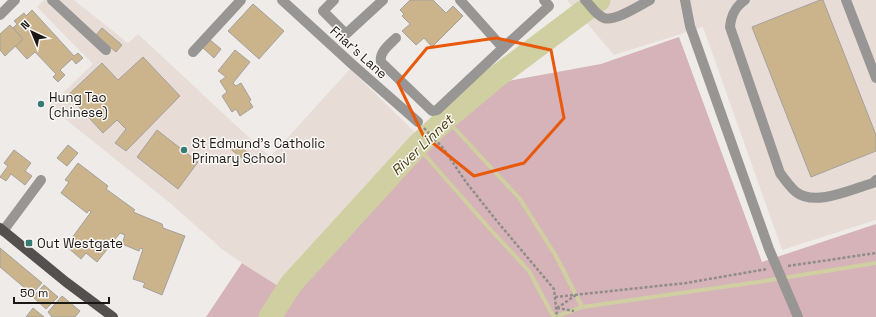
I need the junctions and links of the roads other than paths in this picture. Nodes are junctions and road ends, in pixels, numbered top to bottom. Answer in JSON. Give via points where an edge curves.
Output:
{"nodes":[{"id":1,"x":15,"y":0,"type":"edge"},
{"id":2,"x":52,"y":0,"type":"edge"},
{"id":3,"x":241,"y":0,"type":"edge"},
{"id":4,"x":282,"y":0,"type":"edge"},
{"id":5,"x":334,"y":0,"type":"edge"},
{"id":6,"x":383,"y":0,"type":"edge"},
{"id":7,"x":460,"y":0,"type":"edge"},
{"id":8,"x":544,"y":0,"type":"edge"},
{"id":9,"x":586,"y":0,"type":"edge"},
{"id":10,"x":650,"y":0,"type":"edge"},
{"id":11,"x":685,"y":0,"type":"edge"},
{"id":12,"x":745,"y":0,"type":"edge"},
{"id":13,"x":846,"y":0,"type":"edge"},
{"id":14,"x":0,"y":15,"type":"edge"},
{"id":15,"x":396,"y":38,"type":"dead end"},
{"id":16,"x":503,"y":48,"type":"junction"},
{"id":17,"x":106,"y":50,"type":"dead end"},
{"id":18,"x":193,"y":52,"type":"dead end"},
{"id":19,"x":876,"y":78,"type":"edge"},
{"id":20,"x":418,"y":122,"type":"dead end"},
{"id":21,"x":41,"y":180,"type":"dead end"},
{"id":22,"x":876,"y":180,"type":"edge"},
{"id":23,"x":2,"y":230,"type":"edge"},
{"id":24,"x":113,"y":317,"type":"edge"},
{"id":25,"x":798,"y":317,"type":"edge"}],
"edges":[{"from":1,"to":14,"type":"street"},
{"from":2,"to":17,"type":"street"},
{"from":3,"to":18,"type":"street"},
{"from":4,"to":20,"type":"street","name":"Friar's Lane"},
{"from":5,"to":6,"type":"street","via":[[323,11],[346,34]]},
{"from":7,"to":16,"type":"street"},
{"from":8,"to":16,"type":"street","via":[[549,6]]},
{"from":9,"to":10,"type":"street","via":[[604,18],[614,18]]},
{"from":11,"to":25,"type":"street","via":[[690,26],[769,249]]},
{"from":12,"to":22,"type":"street","via":[[732,13],[730,27],[780,173],[796,192],[805,197],[815,198],[829,197]]},
{"from":13,"to":19,"type":"street"},
{"from":15,"to":16,"type":"street","via":[[382,53],[381,62],[432,111],[437,110]]},
{"from":21,"to":23,"type":"street"},
{"from":23,"to":24,"type":"main road"}]}
